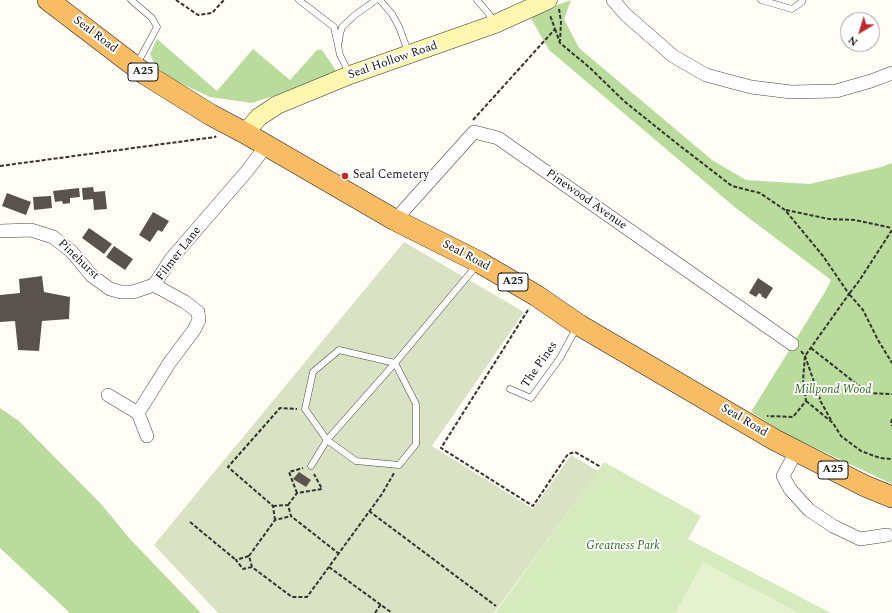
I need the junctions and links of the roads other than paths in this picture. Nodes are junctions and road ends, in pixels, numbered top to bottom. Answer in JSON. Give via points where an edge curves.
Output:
{"nodes":[{"id":1,"x":48,"y":0,"type":"edge"},
{"id":2,"x":131,"y":0,"type":"edge"},
{"id":3,"x":299,"y":0,"type":"edge"},
{"id":4,"x":376,"y":0,"type":"edge"},
{"id":5,"x":380,"y":0,"type":"edge"},
{"id":6,"x":477,"y":0,"type":"edge"},
{"id":7,"x":613,"y":0,"type":"edge"},
{"id":8,"x":761,"y":0,"type":"edge"},
{"id":9,"x":802,"y":0,"type":"edge"},
{"id":10,"x":551,"y":3,"type":"edge"},
{"id":11,"x":495,"y":24,"type":"junction"},
{"id":12,"x":339,"y":45,"type":"junction"},
{"id":13,"x":410,"y":55,"type":"junction"},
{"id":14,"x":135,"y":66,"type":"junction"},
{"id":15,"x":892,"y":73,"type":"edge"},
{"id":16,"x":350,"y":75,"type":"junction"},
{"id":17,"x":245,"y":133,"type":"junction"},
{"id":18,"x":266,"y":146,"type":"junction"},
{"id":19,"x":395,"y":220,"type":"junction"},
{"id":20,"x":0,"y":231,"type":"edge"},
{"id":21,"x":479,"y":262,"type":"junction"},
{"id":22,"x":154,"y":285,"type":"junction"},
{"id":23,"x":579,"y":325,"type":"junction"},
{"id":24,"x":792,"y":344,"type":"dead end"},
{"id":25,"x":395,"y":362,"type":"junction"},
{"id":26,"x":510,"y":389,"type":"dead end"},
{"id":27,"x":108,"y":395,"type":"dead end"},
{"id":28,"x":138,"y":412,"type":"junction"},
{"id":29,"x":147,"y":436,"type":"dead end"},
{"id":30,"x":328,"y":440,"type":"junction"},
{"id":31,"x":796,"y":452,"type":"junction"},
{"id":32,"x":311,"y":466,"type":"road end"},
{"id":33,"x":892,"y":497,"type":"edge"},
{"id":34,"x":887,"y":535,"type":"dead end"}],
"edges":[{"from":1,"to":14,"type":"highway","name":"Seal Road","number":"A25"},
{"from":2,"to":14,"type":"lane","via":[[152,18],[158,27]]},
{"from":3,"to":12,"type":"lane","via":[[334,28]]},
{"from":4,"to":12,"type":"lane","via":[[342,27]]},
{"from":5,"to":13,"type":"lane","via":[[392,14]]},
{"from":6,"to":11,"type":"lane"},
{"from":7,"to":15,"type":"street","via":[[626,15],[673,56],[706,75],[751,87],[791,92],[836,92]]},
{"from":8,"to":9,"type":"lane","via":[[792,9]]},
{"from":10,"to":11,"type":"main road","name":"Seal Hollow Road"},
{"from":11,"to":13,"type":"main road","name":"Seal Hollow Road"},
{"from":12,"to":16,"type":"lane","via":[[340,55]]},
{"from":13,"to":16,"type":"main road","name":"Seal Hollow Road"},
{"from":14,"to":17,"type":"highway","name":"Seal Road","number":"A25","via":[[204,111]]},
{"from":16,"to":17,"type":"main road","name":"Seal Hollow Road","via":[[276,105],[259,117]]},
{"from":17,"to":18,"type":"highway","name":"Seal Road","number":"A25"},
{"from":18,"to":19,"type":"highway","name":"Seal Road","number":"A25"},
{"from":18,"to":22,"type":"street","name":"Filmer Lane","via":[[171,259]]},
{"from":19,"to":21,"type":"highway","name":"Seal Road","number":"A25"},
{"from":19,"to":24,"type":"street","name":"Pinewood Avenue","via":[[474,132],[498,138]]},
{"from":20,"to":22,"type":"street","name":"Pinehurst","via":[[31,230],[53,237],[71,252],[92,276],[110,289],[133,292]]},
{"from":21,"to":23,"type":"highway","name":"Seal Road","number":"A25","via":[[537,296]]},
{"from":21,"to":25,"type":"lane"},
{"from":22,"to":28,"type":"street","name":"Filmer Lane","via":[[194,308],[198,312],[199,320]]},
{"from":23,"to":26,"type":"lane","name":"The Pines","via":[[560,358],[531,398]]},
{"from":23,"to":31,"type":"highway","name":"Seal Road","number":"A25"},
{"from":25,"to":30,"type":"lane"},
{"from":25,"to":30,"type":"lane","via":[[339,350],[313,372],[305,409]]},
{"from":25,"to":30,"type":"lane","via":[[416,404],[416,444],[399,465],[356,461]]},
{"from":27,"to":28,"type":"street"},
{"from":28,"to":29,"type":"street"},
{"from":30,"to":32,"type":"lane"},
{"from":31,"to":33,"type":"highway","name":"Seal Road","number":"A25"},
{"from":31,"to":34,"type":"street","via":[[783,476],[790,489],[809,510],[833,526],[860,539]]}]}
